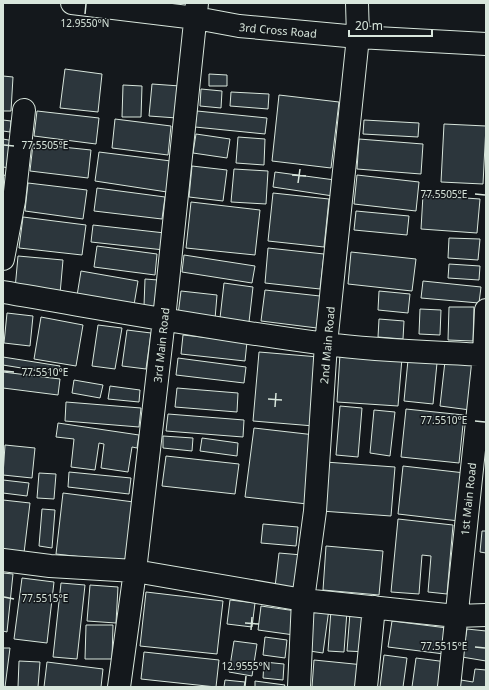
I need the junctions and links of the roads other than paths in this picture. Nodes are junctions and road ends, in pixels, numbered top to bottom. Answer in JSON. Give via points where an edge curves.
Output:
{"nodes":[{"id":1,"x":72,"y":3,"type":"edge"},
{"id":2,"x":357,"y":3,"type":"edge"},
{"id":3,"x":197,"y":10,"type":"edge"},
{"id":4,"x":358,"y":37,"type":"junction"},
{"id":5,"x":486,"y":44,"type":"edge"},
{"id":6,"x":24,"y":110,"type":"dead end"},
{"id":7,"x":3,"y":259,"type":"edge"},
{"id":8,"x":3,"y":292,"type":"edge"},
{"id":9,"x":486,"y":310,"type":"edge"},
{"id":10,"x":164,"y":320,"type":"junction"},
{"id":11,"x":326,"y":344,"type":"junction"},
{"id":12,"x":485,"y":355,"type":"edge"},
{"id":13,"x":3,"y":560,"type":"edge"},
{"id":14,"x":135,"y":571,"type":"junction"},
{"id":15,"x":303,"y":600,"type":"junction"},
{"id":16,"x":374,"y":607,"type":"junction"},
{"id":17,"x":486,"y":615,"type":"edge"},
{"id":18,"x":456,"y":616,"type":"junction"},
{"id":19,"x":119,"y":687,"type":"edge"},
{"id":20,"x":299,"y":687,"type":"edge"},
{"id":21,"x":366,"y":687,"type":"edge"},
{"id":22,"x":449,"y":687,"type":"edge"}],
"edges":[{"from":1,"to":3,"type":"street","name":"3rd Cross Road"},
{"from":2,"to":4,"type":"street","name":"2nd Main Road"},
{"from":3,"to":4,"type":"street","name":"3rd Cross Road","via":[[239,26]]},
{"from":3,"to":10,"type":"street","name":"3rd Main Road"},
{"from":4,"to":5,"type":"street","name":"3rd Cross Road"},
{"from":4,"to":11,"type":"street","name":"2nd Main Road"},
{"from":6,"to":7,"type":"street","via":[[14,201]]},
{"from":8,"to":10,"type":"street"},
{"from":9,"to":12,"type":"street","name":"1st Main Road"},
{"from":10,"to":11,"type":"street"},
{"from":10,"to":14,"type":"street","name":"3rd Main Road"},
{"from":11,"to":12,"type":"street"},
{"from":11,"to":15,"type":"street","name":"2nd Main Road","via":[[315,511]]},
{"from":12,"to":18,"type":"street","name":"1st Main Road"},
{"from":13,"to":14,"type":"street","via":[[50,566]]},
{"from":14,"to":15,"type":"street"},
{"from":14,"to":19,"type":"street","name":"3rd Main Road"},
{"from":15,"to":16,"type":"street"},
{"from":15,"to":20,"type":"street","name":"2nd Main Road"},
{"from":16,"to":18,"type":"street"},
{"from":16,"to":21,"type":"street"},
{"from":17,"to":18,"type":"street"},
{"from":18,"to":22,"type":"street","name":"1st Main Road"}]}
